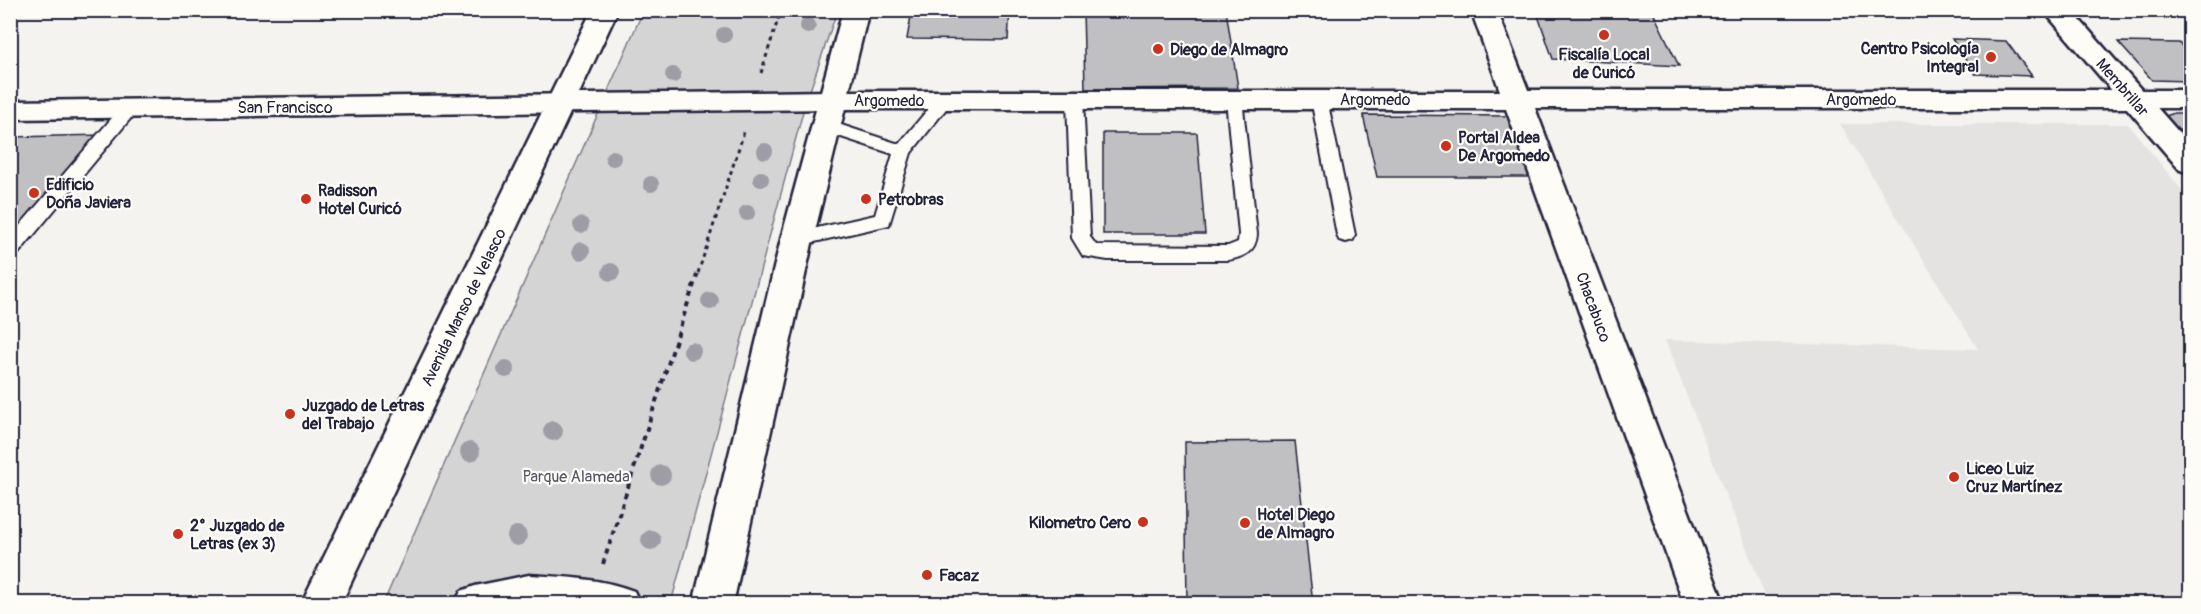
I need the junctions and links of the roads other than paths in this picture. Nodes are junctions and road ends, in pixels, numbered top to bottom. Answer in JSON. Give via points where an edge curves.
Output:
{"nodes":[{"id":1,"x":605,"y":10,"type":"edge"},
{"id":2,"x":856,"y":10,"type":"edge"},
{"id":3,"x":1484,"y":10,"type":"edge"},
{"id":4,"x":2056,"y":10,"type":"edge"},
{"id":5,"x":1234,"y":99,"type":"junction"},
{"id":6,"x":1319,"y":99,"type":"junction"},
{"id":7,"x":1517,"y":99,"type":"junction"},
{"id":8,"x":2134,"y":99,"type":"junction"},
{"id":9,"x":2190,"y":99,"type":"edge"},
{"id":10,"x":945,"y":100,"type":"junction"},
{"id":11,"x":1075,"y":100,"type":"junction"},
{"id":12,"x":560,"y":105,"type":"junction"},
{"id":13,"x":129,"y":109,"type":"junction"},
{"id":14,"x":10,"y":110,"type":"edge"},
{"id":15,"x":829,"y":113,"type":"junction"},
{"id":16,"x":903,"y":151,"type":"junction"},
{"id":17,"x":2190,"y":163,"type":"edge"},
{"id":18,"x":1346,"y":235,"type":"dead end"},
{"id":19,"x":797,"y":239,"type":"junction"},
{"id":20,"x":10,"y":250,"type":"edge"},
{"id":21,"x":605,"y":600,"type":"edge"},
{"id":22,"x":321,"y":603,"type":"edge"},
{"id":23,"x":475,"y":603,"type":"edge"},
{"id":24,"x":713,"y":603,"type":"edge"},
{"id":25,"x":1704,"y":603,"type":"edge"}],
"edges":[{"from":1,"to":12,"type":"street","name":"Avenida Manso de Velasco"},
{"from":2,"to":15,"type":"street"},
{"from":3,"to":7,"type":"street","name":"Chacabuco"},
{"from":4,"to":8,"type":"street","name":"Membrillar"},
{"from":5,"to":6,"type":"street","name":"Argomedo"},
{"from":5,"to":11,"type":"street","name":"Argomedo"},
{"from":5,"to":11,"type":"lane","via":[[1248,241],[1245,247],[1228,253],[1090,250],[1081,238]]},
{"from":6,"to":7,"type":"street","name":"Argomedo"},
{"from":6,"to":18,"type":"lane"},
{"from":7,"to":8,"type":"street","name":"Argomedo"},
{"from":7,"to":25,"type":"street","name":"Chacabuco"},
{"from":8,"to":9,"type":"street","name":"Argomedo"},
{"from":8,"to":17,"type":"street","name":"Membrillar"},
{"from":10,"to":11,"type":"street","name":"Argomedo"},
{"from":10,"to":15,"type":"street","name":"Argomedo"},
{"from":10,"to":16,"type":"lane"},
{"from":12,"to":13,"type":"street","name":"San Francisco"},
{"from":12,"to":15,"type":"street","name":"Argomedo","via":[[754,101]]},
{"from":12,"to":22,"type":"street","name":"Avenida Manso de Velasco"},
{"from":13,"to":14,"type":"street","name":"San Francisco"},
{"from":13,"to":20,"type":"lane"},
{"from":15,"to":16,"type":"lane"},
{"from":15,"to":19,"type":"street"},
{"from":16,"to":19,"type":"lane","via":[[883,220]]},
{"from":19,"to":24,"type":"street"},
{"from":21,"to":23,"type":"street","via":[[529,593]]}]}
